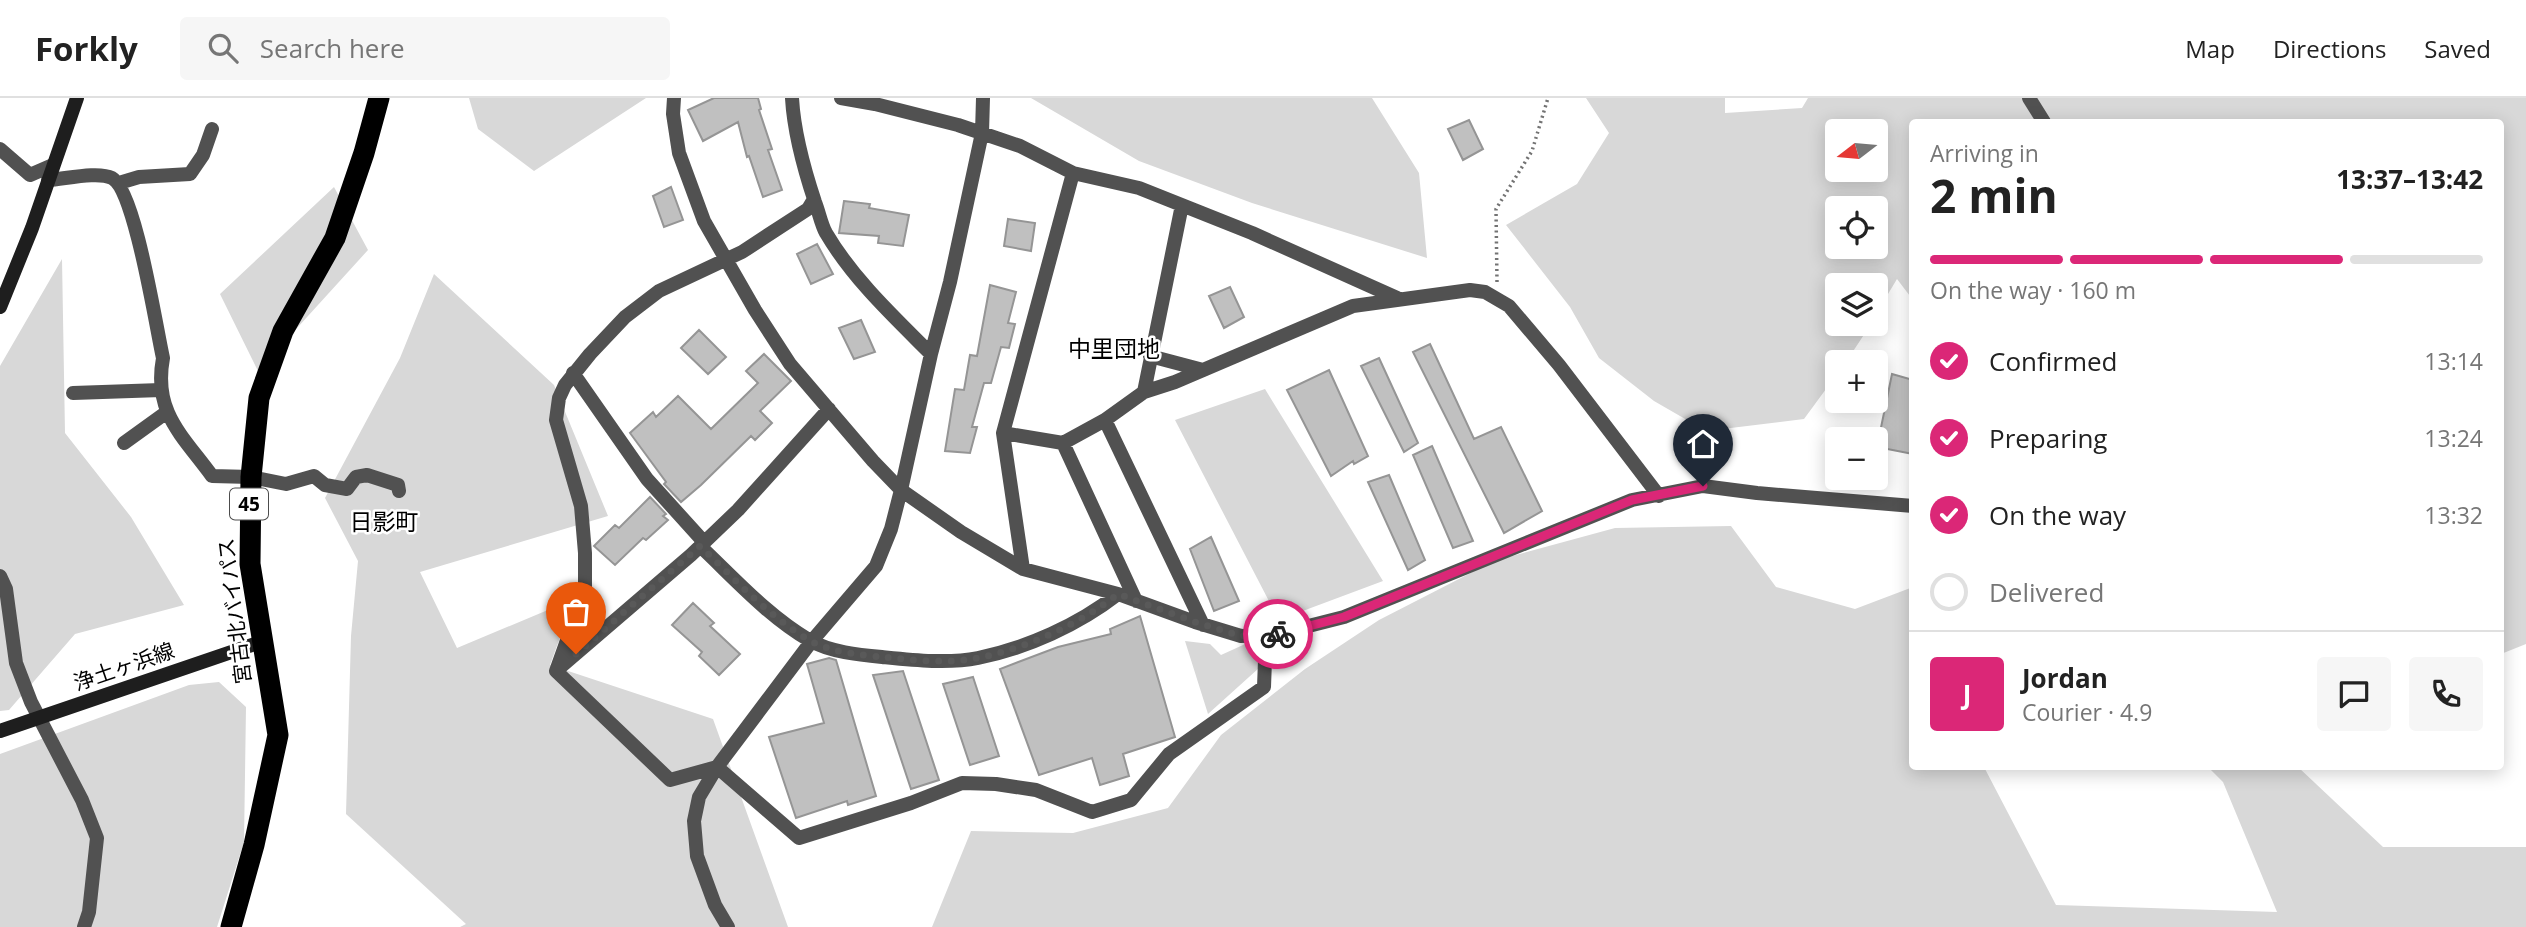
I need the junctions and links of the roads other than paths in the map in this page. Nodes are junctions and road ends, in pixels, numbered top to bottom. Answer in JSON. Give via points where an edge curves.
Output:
{"nodes":[{"id":1,"x":77,"y":98,"type":"edge"},
{"id":2,"x":379,"y":98,"type":"edge"},
{"id":3,"x":674,"y":98,"type":"edge"},
{"id":4,"x":792,"y":98,"type":"edge"},
{"id":5,"x":841,"y":98,"type":"edge"},
{"id":6,"x":983,"y":98,"type":"edge"},
{"id":7,"x":2029,"y":98,"type":"edge"},
{"id":8,"x":2042,"y":119,"type":"edge"},
{"id":9,"x":212,"y":129,"type":"dead end"},
{"id":10,"x":982,"y":133,"type":"junction"},
{"id":11,"x":0,"y":149,"type":"edge"},
{"id":12,"x":53,"y":164,"type":"junction"},
{"id":13,"x":1073,"y":173,"type":"junction"},
{"id":14,"x":48,"y":180,"type":"junction"},
{"id":15,"x":119,"y":183,"type":"junction"},
{"id":16,"x":814,"y":199,"type":"junction"},
{"id":17,"x":1182,"y":205,"type":"junction"},
{"id":18,"x":726,"y":260,"type":"junction"},
{"id":19,"x":1398,"y":298,"type":"junction"},
{"id":20,"x":0,"y":307,"type":"edge"},
{"id":21,"x":931,"y":354,"type":"junction"},
{"id":22,"x":1150,"y":355,"type":"junction"},
{"id":23,"x":1203,"y":370,"type":"junction"},
{"id":24,"x":573,"y":373,"type":"junction"},
{"id":25,"x":160,"y":390,"type":"junction"},
{"id":26,"x":1144,"y":392,"type":"junction"},
{"id":27,"x":73,"y":393,"type":"dead end"},
{"id":28,"x":829,"y":409,"type":"junction"},
{"id":29,"x":167,"y":412,"type":"junction"},
{"id":30,"x":1105,"y":420,"type":"junction"},
{"id":31,"x":1003,"y":433,"type":"junction"},
{"id":32,"x":124,"y":443,"type":"dead end"},
{"id":33,"x":1063,"y":443,"type":"junction"},
{"id":34,"x":251,"y":477,"type":"junction"},
{"id":35,"x":901,"y":490,"type":"junction"},
{"id":36,"x":399,"y":491,"type":"dead end"},
{"id":37,"x":1659,"y":496,"type":"junction"},
{"id":38,"x":1909,"y":506,"type":"edge"},
{"id":39,"x":702,"y":543,"type":"junction"},
{"id":40,"x":1023,"y":569,"type":"junction"},
{"id":41,"x":0,"y":576,"type":"edge"},
{"id":42,"x":1118,"y":594,"type":"junction"},
{"id":43,"x":1136,"y":601,"type":"junction"},
{"id":44,"x":1203,"y":625,"type":"junction"},
{"id":45,"x":1266,"y":635,"type":"junction"},
{"id":46,"x":261,"y":642,"type":"junction"},
{"id":47,"x":811,"y":642,"type":"junction"},
{"id":48,"x":556,"y":671,"type":"junction"},
{"id":49,"x":0,"y":731,"type":"edge"},
{"id":50,"x":716,"y":767,"type":"junction"},
{"id":51,"x":84,"y":927,"type":"edge"},
{"id":52,"x":231,"y":927,"type":"edge"},
{"id":53,"x":728,"y":927,"type":"edge"}],
"edges":[{"from":1,"to":12,"type":"main road"},
{"from":2,"to":34,"type":"highway","name":"宮古北バイパス","number":"45","via":[[335,238],[283,331],[259,398]]},
{"from":3,"to":18,"type":"street","via":[[679,153],[704,221]]},
{"from":4,"to":16,"type":"street"},
{"from":5,"to":10,"type":"street"},
{"from":6,"to":10,"type":"street"},
{"from":7,"to":8,"type":"street"},
{"from":9,"to":15,"type":"street","via":[[190,174]]},
{"from":10,"to":13,"type":"street"},
{"from":10,"to":21,"type":"street"},
{"from":11,"to":12,"type":"street","via":[[30,175]]},
{"from":12,"to":14,"type":"main road"},
{"from":13,"to":17,"type":"street","via":[[1139,188]]},
{"from":13,"to":31,"type":"street"},
{"from":14,"to":15,"type":"street","via":[[99,174]]},
{"from":14,"to":20,"type":"main road"},
{"from":15,"to":25,"type":"street","via":[[140,241],[163,358]]},
{"from":16,"to":18,"type":"street","via":[[808,209]]},
{"from":16,"to":21,"type":"street","via":[[825,230],[850,267]]},
{"from":17,"to":19,"type":"street"},
{"from":17,"to":22,"type":"street"},
{"from":18,"to":24,"type":"street","via":[[659,291],[625,317]]},
{"from":18,"to":28,"type":"street","via":[[790,364]]},
{"from":19,"to":23,"type":"street","via":[[1353,306]]},
{"from":19,"to":37,"type":"street","via":[[1470,290],[1485,292],[1509,306]]},
{"from":21,"to":35,"type":"street"},
{"from":22,"to":23,"type":"street"},
{"from":22,"to":26,"type":"street"},
{"from":23,"to":26,"type":"street"},
{"from":24,"to":39,"type":"street","via":[[647,479]]},
{"from":24,"to":48,"type":"street","via":[[559,398],[556,420],[581,506],[585,590]]},
{"from":25,"to":27,"type":"street"},
{"from":25,"to":29,"type":"street"},
{"from":26,"to":30,"type":"street"},
{"from":28,"to":35,"type":"street"},
{"from":28,"to":39,"type":"street"},
{"from":29,"to":32,"type":"street"},
{"from":29,"to":34,"type":"street","via":[[212,476]]},
{"from":30,"to":33,"type":"street"},
{"from":30,"to":44,"type":"street"},
{"from":31,"to":33,"type":"street"},
{"from":31,"to":40,"type":"street"},
{"from":33,"to":43,"type":"street"},
{"from":34,"to":36,"type":"street","via":[[286,484],[314,476],[326,485],[347,489],[356,477],[367,475],[398,485]]},
{"from":34,"to":46,"type":"highway","name":"宮古北バイパス","number":"45","via":[[250,564]]},
{"from":35,"to":40,"type":"street"},
{"from":35,"to":47,"type":"street","via":[[876,566]]},
{"from":37,"to":38,"type":"street","via":[[1703,486]]},
{"from":37,"to":45,"type":"street","via":[[1632,500],[1344,617]]},
{"from":39,"to":47,"type":"street","via":[[772,614]]},
{"from":39,"to":48,"type":"street"},
{"from":40,"to":42,"type":"street"},
{"from":41,"to":51,"type":"street","via":[[6,589],[16,663],[97,838]]},
{"from":42,"to":43,"type":"street"},
{"from":42,"to":47,"type":"street","via":[[1097,611],[1032,643],[976,659],[855,654]]},
{"from":43,"to":44,"type":"street"},
{"from":44,"to":45,"type":"street","via":[[1241,636]]},
{"from":45,"to":50,"type":"street","via":[[1264,687],[1169,754],[1131,800],[1092,813],[1036,790],[962,783],[799,838]]},
{"from":46,"to":49,"type":"main road","name":"浄土ヶ浜線"},
{"from":46,"to":52,"type":"highway","name":"宮古北バイパス","number":"45","via":[[278,735]]},
{"from":47,"to":50,"type":"street"},
{"from":48,"to":50,"type":"street","via":[[670,780]]},
{"from":50,"to":53,"type":"street","via":[[699,797],[694,821],[697,856]]}]}
